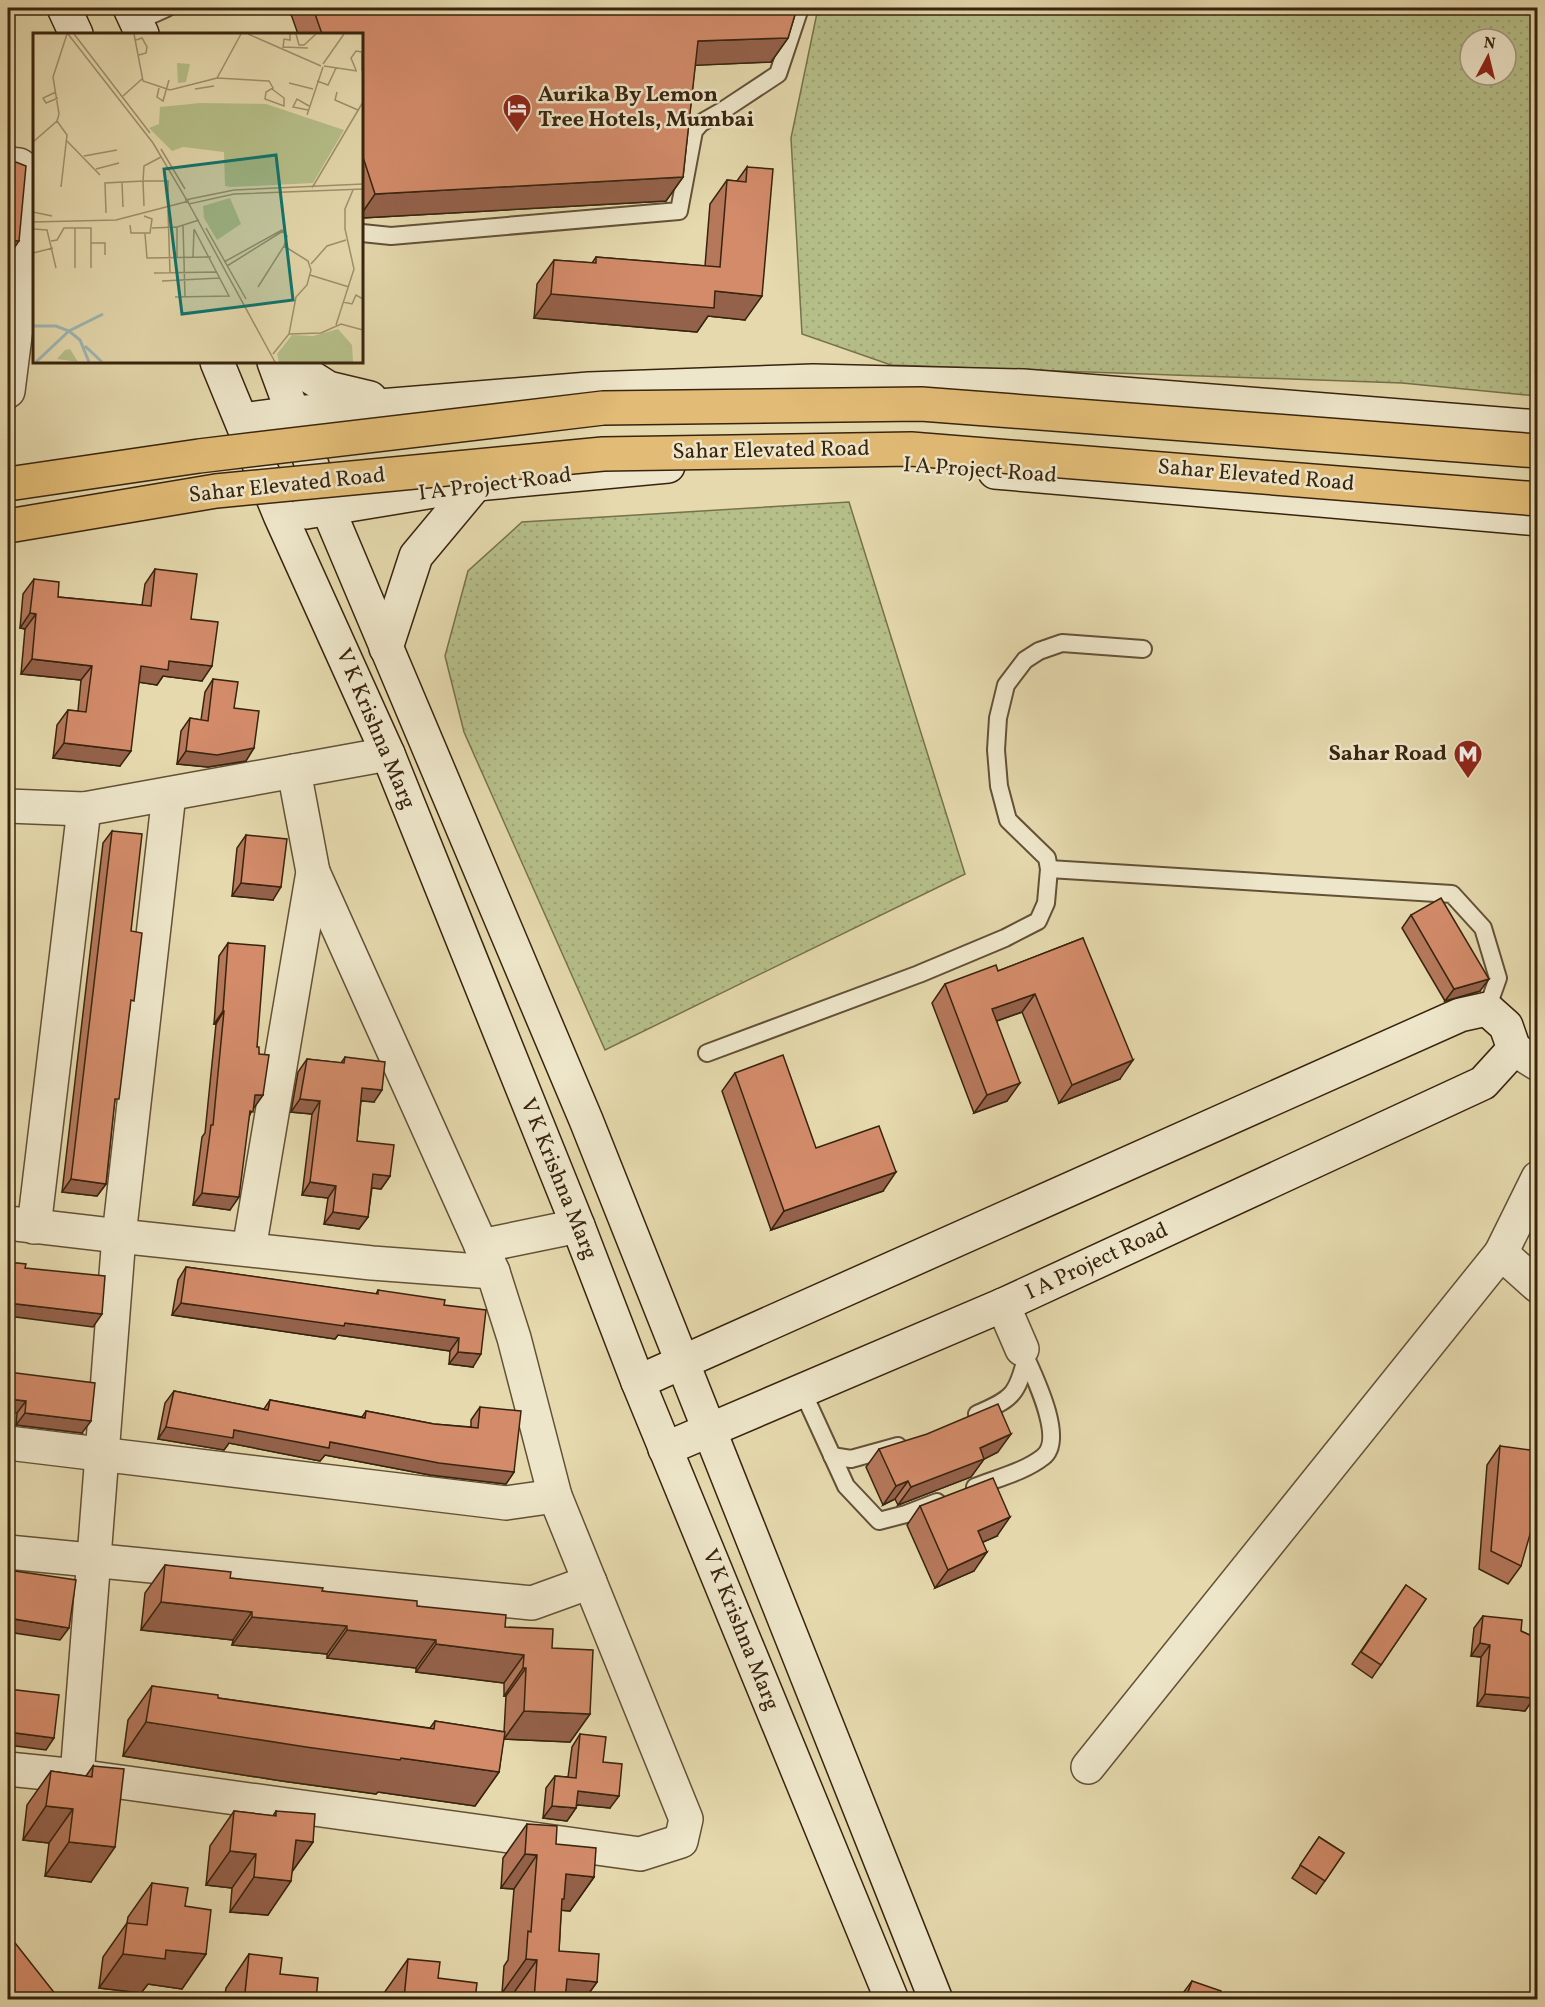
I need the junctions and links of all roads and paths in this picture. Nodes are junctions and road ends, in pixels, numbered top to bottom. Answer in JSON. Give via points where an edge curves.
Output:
{"nodes":[{"id":1,"x":64,"y":8,"type":"edge"},
{"id":2,"x":167,"y":8,"type":"edge"},
{"id":3,"x":800,"y":8,"type":"edge"},
{"id":4,"x":136,"y":21,"type":"edge"},
{"id":5,"x":76,"y":33,"type":"edge"},
{"id":6,"x":8,"y":164,"type":"edge"},
{"id":7,"x":363,"y":233,"type":"edge"},
{"id":8,"x":217,"y":363,"type":"edge"},
{"id":9,"x":274,"y":363,"type":"edge"},
{"id":10,"x":289,"y":363,"type":"edge"},
{"id":11,"x":8,"y":391,"type":"edge"},
{"id":12,"x":392,"y":404,"type":"junction"},
{"id":13,"x":294,"y":413,"type":"junction"},
{"id":14,"x":242,"y":420,"type":"junction"},
{"id":15,"x":1538,"y":427,"type":"edge"},
{"id":16,"x":1538,"y":451,"type":"edge"},
{"id":17,"x":8,"y":484,"type":"edge"},
{"id":18,"x":476,"y":484,"type":"junction"},
{"id":19,"x":1538,"y":499,"type":"edge"},
{"id":20,"x":328,"y":509,"type":"junction"},
{"id":21,"x":280,"y":515,"type":"junction"},
{"id":22,"x":1538,"y":519,"type":"edge"},
{"id":23,"x":8,"y":526,"type":"edge"},
{"id":24,"x":386,"y":648,"type":"junction"},
{"id":25,"x":1143,"y":649,"type":"dead end"},
{"id":26,"x":427,"y":744,"type":"junction"},
{"id":27,"x":388,"y":754,"type":"junction"},
{"id":28,"x":294,"y":771,"type":"junction"},
{"id":29,"x":169,"y":794,"type":"junction"},
{"id":30,"x":8,"y":806,"type":"edge"},
{"id":31,"x":84,"y":809,"type":"junction"},
{"id":32,"x":1049,"y":869,"type":"junction"},
{"id":33,"x":313,"y":872,"type":"junction"},
{"id":34,"x":1487,"y":1009,"type":"junction"},
{"id":35,"x":707,"y":1053,"type":"dead end"},
{"id":36,"x":1526,"y":1057,"type":"edge"},
{"id":37,"x":1538,"y":1179,"type":"edge"},
{"id":38,"x":21,"y":1225,"type":"edge"},
{"id":39,"x":578,"y":1226,"type":"junction"},
{"id":40,"x":119,"y":1236,"type":"junction"},
{"id":41,"x":249,"y":1250,"type":"junction"},
{"id":42,"x":1501,"y":1253,"type":"junction"},
{"id":43,"x":487,"y":1259,"type":"junction"},
{"id":44,"x":1538,"y":1286,"type":"edge"},
{"id":45,"x":1003,"y":1305,"type":"junction"},
{"id":46,"x":1024,"y":1353,"type":"junction"},
{"id":47,"x":682,"y":1363,"type":"junction"},
{"id":48,"x":638,"y":1382,"type":"junction"},
{"id":49,"x":802,"y":1390,"type":"junction"},
{"id":50,"x":960,"y":1422,"type":"edge"},
{"id":51,"x":710,"y":1430,"type":"junction"},
{"id":52,"x":8,"y":1443,"type":"edge"},
{"id":53,"x":910,"y":1443,"type":"edge"},
{"id":54,"x":665,"y":1449,"type":"junction"},
{"id":55,"x":102,"y":1456,"type":"junction"},
{"id":56,"x":832,"y":1456,"type":"junction"},
{"id":57,"x":555,"y":1496,"type":"junction"},
{"id":58,"x":8,"y":1552,"type":"edge"},
{"id":59,"x":93,"y":1561,"type":"junction"},
{"id":60,"x":590,"y":1582,"type":"junction"},
{"id":61,"x":1088,"y":1767,"type":"dead end"},
{"id":62,"x":8,"y":1769,"type":"edge"},
{"id":63,"x":77,"y":1776,"type":"junction"},
{"id":64,"x":892,"y":2000,"type":"edge"},
{"id":65,"x":936,"y":2000,"type":"edge"}],
"edges":[{"from":1,"to":5,"type":"street"},
{"from":2,"to":4,"type":"lane"},
{"from":3,"to":7,"type":"lane","via":[[778,74],[694,131],[679,211],[391,236]]},
{"from":6,"to":11,"type":"street","via":[[19,165],[33,175]]},
{"from":8,"to":14,"type":"street","name":"V K Krishna Marg"},
{"from":9,"to":13,"type":"street","name":"V K Krishna Marg"},
{"from":10,"to":12,"type":"street","via":[[328,388]]},
{"from":12,"to":13,"type":"street"},
{"from":12,"to":15,"type":"street","via":[[589,389],[813,381],[1023,386]]},
{"from":13,"to":14,"type":"street"},
{"from":13,"to":20,"type":"street","name":"V K Krishna Marg"},
{"from":14,"to":21,"type":"street","name":"V K Krishna Marg"},
{"from":16,"to":17,"type":"main road","name":"Sahar Elevated Road","bridge":true,"via":[[921,404],[603,408],[199,456]]},
{"from":18,"to":20,"type":"street","name":"I A Project Road"},
{"from":18,"to":22,"type":"street","name":"I A Project Road","via":[[689,464],[910,465]]},
{"from":18,"to":24,"type":"street","via":[[416,556]]},
{"from":19,"to":23,"type":"main road","name":"Sahar Elevated Road","bridge":true,"via":[[911,449],[615,453],[216,491]]},
{"from":20,"to":21,"type":"street","name":"I A Project Road"},
{"from":20,"to":24,"type":"street","name":"V K Krishna Marg"},
{"from":21,"to":27,"type":"street","name":"V K Krishna Marg"},
{"from":24,"to":26,"type":"street","name":"V K Krishna Marg"},
{"from":25,"to":32,"type":"lane","via":[[1062,643],[1025,660],[1006,685],[998,718],[999,786],[1008,820],[1047,858]]},
{"from":26,"to":27,"type":"lane"},
{"from":26,"to":47,"type":"street","name":"V K Krishna Marg","via":[[586,1120]]},
{"from":27,"to":28,"type":"street"},
{"from":27,"to":39,"type":"street","name":"V K Krishna Marg"},
{"from":28,"to":29,"type":"street"},
{"from":28,"to":33,"type":"street"},
{"from":29,"to":31,"type":"street"},
{"from":29,"to":40,"type":"street"},
{"from":30,"to":31,"type":"street"},
{"from":31,"to":38,"type":"street"},
{"from":32,"to":34,"type":"lane","via":[[1452,894],[1483,928],[1498,978]]},
{"from":32,"to":35,"type":"lane","via":[[1046,903],[1038,921],[919,974]]},
{"from":33,"to":41,"type":"street"},
{"from":33,"to":43,"type":"street"},
{"from":34,"to":36,"type":"street","via":[[1506,1026]]},
{"from":34,"to":47,"type":"street","via":[[1460,1015]]},
{"from":36,"to":45,"type":"street","name":"I A Project Road","via":[[1483,1083]]},
{"from":37,"to":42,"type":"street"},
{"from":38,"to":40,"type":"street"},
{"from":39,"to":43,"type":"street"},
{"from":39,"to":48,"type":"street","name":"V K Krishna Marg"},
{"from":40,"to":41,"type":"street"},
{"from":40,"to":55,"type":"street"},
{"from":41,"to":43,"type":"street","via":[[372,1263]]},
{"from":42,"to":44,"type":"street"},
{"from":42,"to":61,"type":"street"},
{"from":43,"to":57,"type":"street","via":[[513,1338]]},
{"from":45,"to":46,"type":"street"},
{"from":45,"to":49,"type":"street","name":"I A Project Road"},
{"from":46,"to":50,"type":"lane","via":[[1019,1385],[1004,1403]]},
{"from":46,"to":56,"type":"lane","via":[[1042,1394],[1051,1428],[1052,1441],[1045,1456],[906,1514],[879,1521],[846,1486]]},
{"from":47,"to":48,"type":"street"},
{"from":47,"to":51,"type":"street","name":"V K Krishna Marg"},
{"from":48,"to":54,"type":"street","name":"V K Krishna Marg"},
{"from":49,"to":51,"type":"street","name":"I A Project Road"},
{"from":49,"to":56,"type":"lane"},
{"from":51,"to":54,"type":"street","name":"I A Project Road"},
{"from":51,"to":65,"type":"street","name":"V K Krishna Marg"},
{"from":52,"to":55,"type":"street"},
{"from":53,"to":56,"type":"lane","via":[[851,1459]]},
{"from":54,"to":64,"type":"street","name":"V K Krishna Marg"},
{"from":55,"to":57,"type":"street","via":[[506,1503]]},
{"from":55,"to":59,"type":"street"},
{"from":57,"to":60,"type":"street"},
{"from":58,"to":59,"type":"street"},
{"from":59,"to":60,"type":"street","via":[[532,1603]]},
{"from":59,"to":63,"type":"street"},
{"from":60,"to":63,"type":"street","via":[[686,1819],[681,1841],[640,1854]]},
{"from":62,"to":63,"type":"street"}]}
